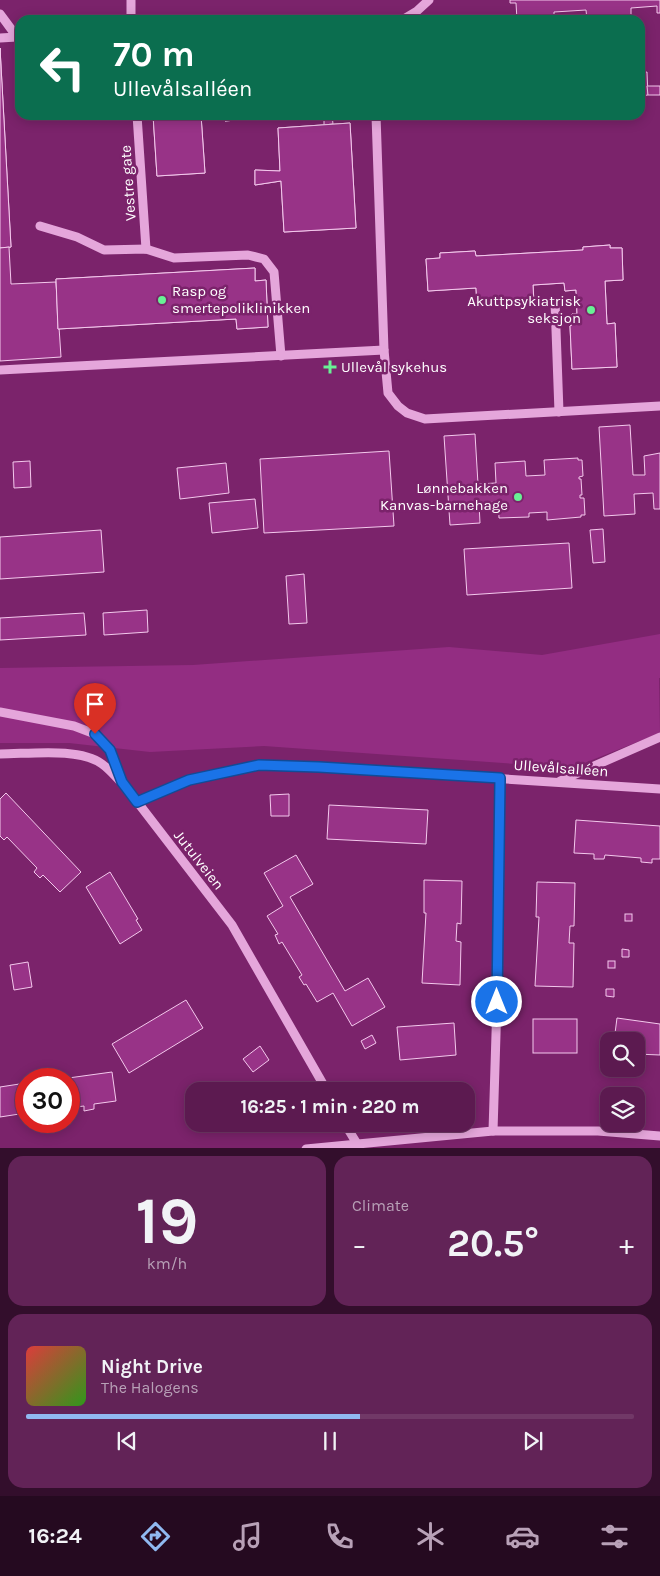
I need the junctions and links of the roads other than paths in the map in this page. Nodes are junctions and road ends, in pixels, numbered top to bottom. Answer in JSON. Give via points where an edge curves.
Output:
{"nodes":[{"id":1,"x":131,"y":0,"type":"edge"},
{"id":2,"x":429,"y":0,"type":"edge"},
{"id":3,"x":0,"y":14,"type":"edge"},
{"id":4,"x":131,"y":15,"type":"edge"},
{"id":5,"x":410,"y":15,"type":"edge"},
{"id":6,"x":15,"y":32,"type":"edge"},
{"id":7,"x":15,"y":37,"type":"edge"},
{"id":8,"x":0,"y":38,"type":"edge"},
{"id":9,"x":137,"y":120,"type":"edge"},
{"id":10,"x":376,"y":120,"type":"edge"},
{"id":11,"x":40,"y":226,"type":"dead end"},
{"id":12,"x":146,"y":249,"type":"junction"},
{"id":13,"x":554,"y":302,"type":"dead end"},
{"id":14,"x":384,"y":350,"type":"junction"},
{"id":15,"x":281,"y":356,"type":"junction"},
{"id":16,"x":0,"y":370,"type":"edge"},
{"id":17,"x":660,"y":406,"type":"edge"},
{"id":18,"x":559,"y":412,"type":"junction"},
{"id":19,"x":0,"y":712,"type":"edge"},
{"id":20,"x":660,"y":737,"type":"edge"},
{"id":21,"x":0,"y":754,"type":"edge"},
{"id":22,"x":500,"y":778,"type":"junction"},
{"id":23,"x":122,"y":782,"type":"junction"},
{"id":24,"x":558,"y":782,"type":"junction"},
{"id":25,"x":660,"y":789,"type":"edge"},
{"id":26,"x":137,"y":802,"type":"junction"},
{"id":27,"x":322,"y":1082,"type":"edge"},
{"id":28,"x":493,"y":1131,"type":"junction"},
{"id":29,"x":350,"y":1132,"type":"edge"},
{"id":30,"x":660,"y":1136,"type":"edge"},
{"id":31,"x":358,"y":1146,"type":"edge"},
{"id":32,"x":306,"y":1148,"type":"edge"}],
"edges":[{"from":1,"to":4,"type":"street"},
{"from":2,"to":5,"type":"street"},
{"from":3,"to":6,"type":"street"},
{"from":7,"to":8,"type":"street"},
{"from":9,"to":12,"type":"street","name":"Vestre gate"},
{"from":10,"to":14,"type":"street"},
{"from":11,"to":12,"type":"street","via":[[77,237],[104,250]]},
{"from":12,"to":15,"type":"street","via":[[174,258],[248,255],[264,259],[274,272]]},
{"from":13,"to":18,"type":"street"},
{"from":14,"to":15,"type":"street"},
{"from":14,"to":18,"type":"street","via":[[388,393],[407,413],[425,419]]},
{"from":15,"to":16,"type":"street"},
{"from":17,"to":18,"type":"street"},
{"from":19,"to":23,"type":"street","name":"Jutulveien","via":[[74,726],[95,734],[110,750]]},
{"from":20,"to":24,"type":"street"},
{"from":21,"to":23,"type":"street","via":[[72,753],[102,764]]},
{"from":22,"to":24,"type":"street","name":"Ullevålsalléen"},
{"from":22,"to":26,"type":"street","name":"Ullevålsalléen","via":[[259,765],[189,780]]},
{"from":22,"to":28,"type":"street"},
{"from":23,"to":26,"type":"street","name":"Jutulveien"},
{"from":24,"to":25,"type":"street","name":"Ullevålsalléen"},
{"from":26,"to":27,"type":"street","name":"Jutulveien","via":[[232,925]]},
{"from":28,"to":30,"type":"street","via":[[598,1131]]},
{"from":28,"to":31,"type":"street"},
{"from":29,"to":31,"type":"street"},
{"from":31,"to":32,"type":"street"}]}
